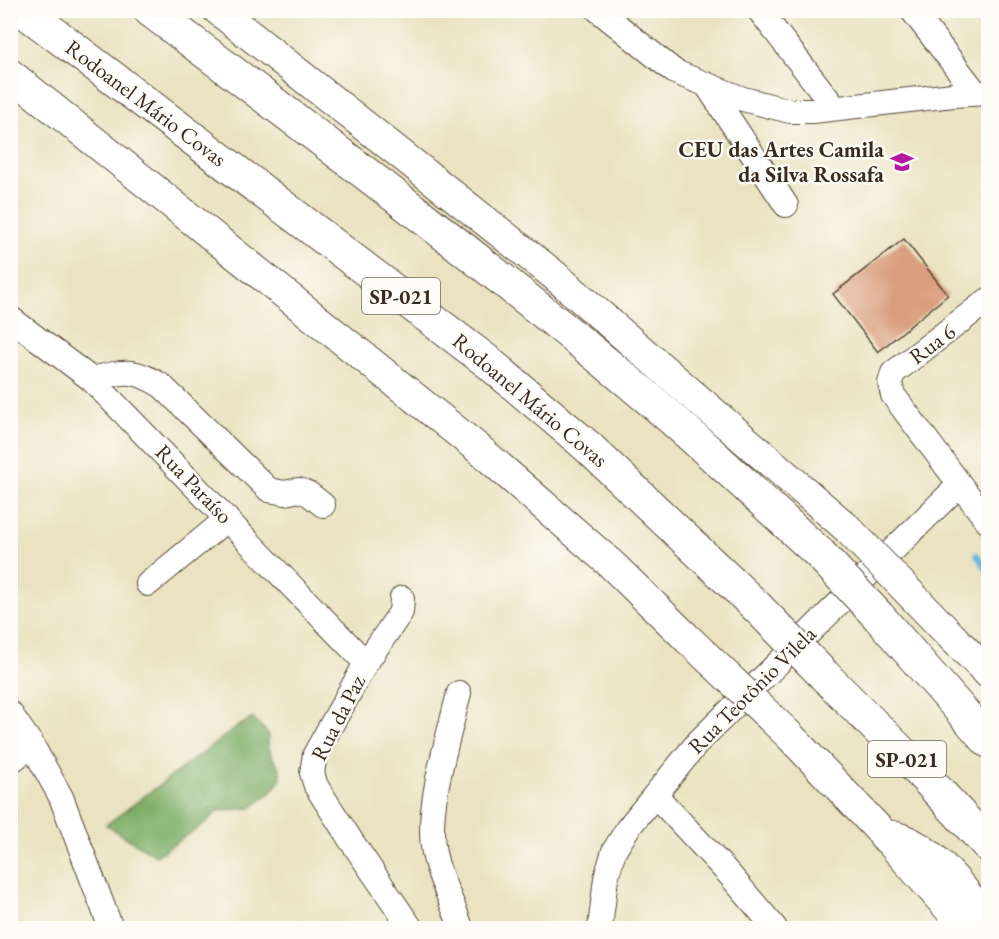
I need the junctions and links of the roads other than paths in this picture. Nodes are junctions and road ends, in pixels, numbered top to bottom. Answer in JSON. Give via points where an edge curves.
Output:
{"nodes":[{"id":1,"x":23,"y":10,"type":"edge"},
{"id":2,"x":150,"y":10,"type":"edge"},
{"id":3,"x":218,"y":10,"type":"edge"},
{"id":4,"x":598,"y":10,"type":"edge"},
{"id":5,"x":759,"y":10,"type":"edge"},
{"id":6,"x":912,"y":10,"type":"edge"},
{"id":7,"x":10,"y":74,"type":"edge"},
{"id":8,"x":706,"y":84,"type":"junction"},
{"id":9,"x":982,"y":93,"type":"edge"},
{"id":10,"x":834,"y":108,"type":"junction"},
{"id":11,"x":786,"y":205,"type":"dead end"},
{"id":12,"x":986,"y":307,"type":"edge"},
{"id":13,"x":10,"y":318,"type":"edge"},
{"id":14,"x":91,"y":379,"type":"junction"},
{"id":15,"x":959,"y":485,"type":"junction"},
{"id":16,"x":323,"y":505,"type":"dead end"},
{"id":17,"x":227,"y":519,"type":"junction"},
{"id":18,"x":988,"y":522,"type":"edge"},
{"id":19,"x":148,"y":584,"type":"dead end"},
{"id":20,"x":402,"y":598,"type":"dead end"},
{"id":21,"x":366,"y":663,"type":"junction"},
{"id":22,"x":988,"y":673,"type":"edge"},
{"id":23,"x":459,"y":693,"type":"dead end"},
{"id":24,"x":10,"y":713,"type":"edge"},
{"id":25,"x":988,"y":741,"type":"edge"},
{"id":26,"x":32,"y":745,"type":"junction"},
{"id":27,"x":10,"y":762,"type":"edge"},
{"id":28,"x":656,"y":796,"type":"junction"},
{"id":29,"x":885,"y":836,"type":"junction"},
{"id":30,"x":988,"y":845,"type":"edge"},
{"id":31,"x":988,"y":923,"type":"edge"},
{"id":32,"x":111,"y":928,"type":"edge"},
{"id":33,"x":411,"y":928,"type":"edge"},
{"id":34,"x":461,"y":928,"type":"edge"},
{"id":35,"x":600,"y":928,"type":"edge"},
{"id":36,"x":775,"y":928,"type":"edge"},
{"id":37,"x":966,"y":928,"type":"edge"}],
"edges":[{"from":1,"to":30,"type":"highway","name":"Rodoanel Mário Covas","number":"SP-021","bridge":true,"via":[[488,362],[587,446],[757,607]]},
{"from":2,"to":25,"type":"highway","number":"SP-021","bridge":true,"via":[[534,304],[650,400],[820,554]]},
{"from":3,"to":22,"type":"main road","bridge":true,"via":[[554,275],[848,528]]},
{"from":4,"to":8,"type":"street","via":[[675,72]]},
{"from":5,"to":10,"type":"street"},
{"from":6,"to":9,"type":"street"},
{"from":7,"to":29,"type":"main road","bridge":true,"via":[[480,450],[611,564],[789,735]]},
{"from":8,"to":10,"type":"street","via":[[790,111]]},
{"from":8,"to":11,"type":"street"},
{"from":9,"to":10,"type":"street"},
{"from":12,"to":15,"type":"street","name":"Rua 6","via":[[893,373],[890,383],[893,395]]},
{"from":13,"to":14,"type":"street","name":"Rua Paraíso"},
{"from":14,"to":16,"type":"street","via":[[124,372],[144,374],[162,386],[269,490],[300,490]]},
{"from":14,"to":17,"type":"street","name":"Rua Paraíso"},
{"from":15,"to":18,"type":"street"},
{"from":15,"to":28,"type":"street","name":"Rua Teotônio Vilela","via":[[699,741]]},
{"from":17,"to":19,"type":"street"},
{"from":17,"to":21,"type":"street","name":"Rua Paraíso"},
{"from":20,"to":21,"type":"street","name":"Rua da Paz","via":[[401,612]]},
{"from":21,"to":33,"type":"street","name":"Rua da Paz","via":[[315,754],[312,773],[316,786]]},
{"from":23,"to":34,"type":"street","via":[[432,826],[433,848]]},
{"from":24,"to":26,"type":"street"},
{"from":26,"to":27,"type":"street"},
{"from":26,"to":32,"type":"street","via":[[61,797]]},
{"from":28,"to":35,"type":"street","name":"Rua Teotônio Vilela","via":[[614,851],[606,878]]},
{"from":28,"to":36,"type":"street"},
{"from":29,"to":31,"type":"highway","via":[[900,838],[919,849],[941,868]]},
{"from":29,"to":37,"type":"main road"}]}
